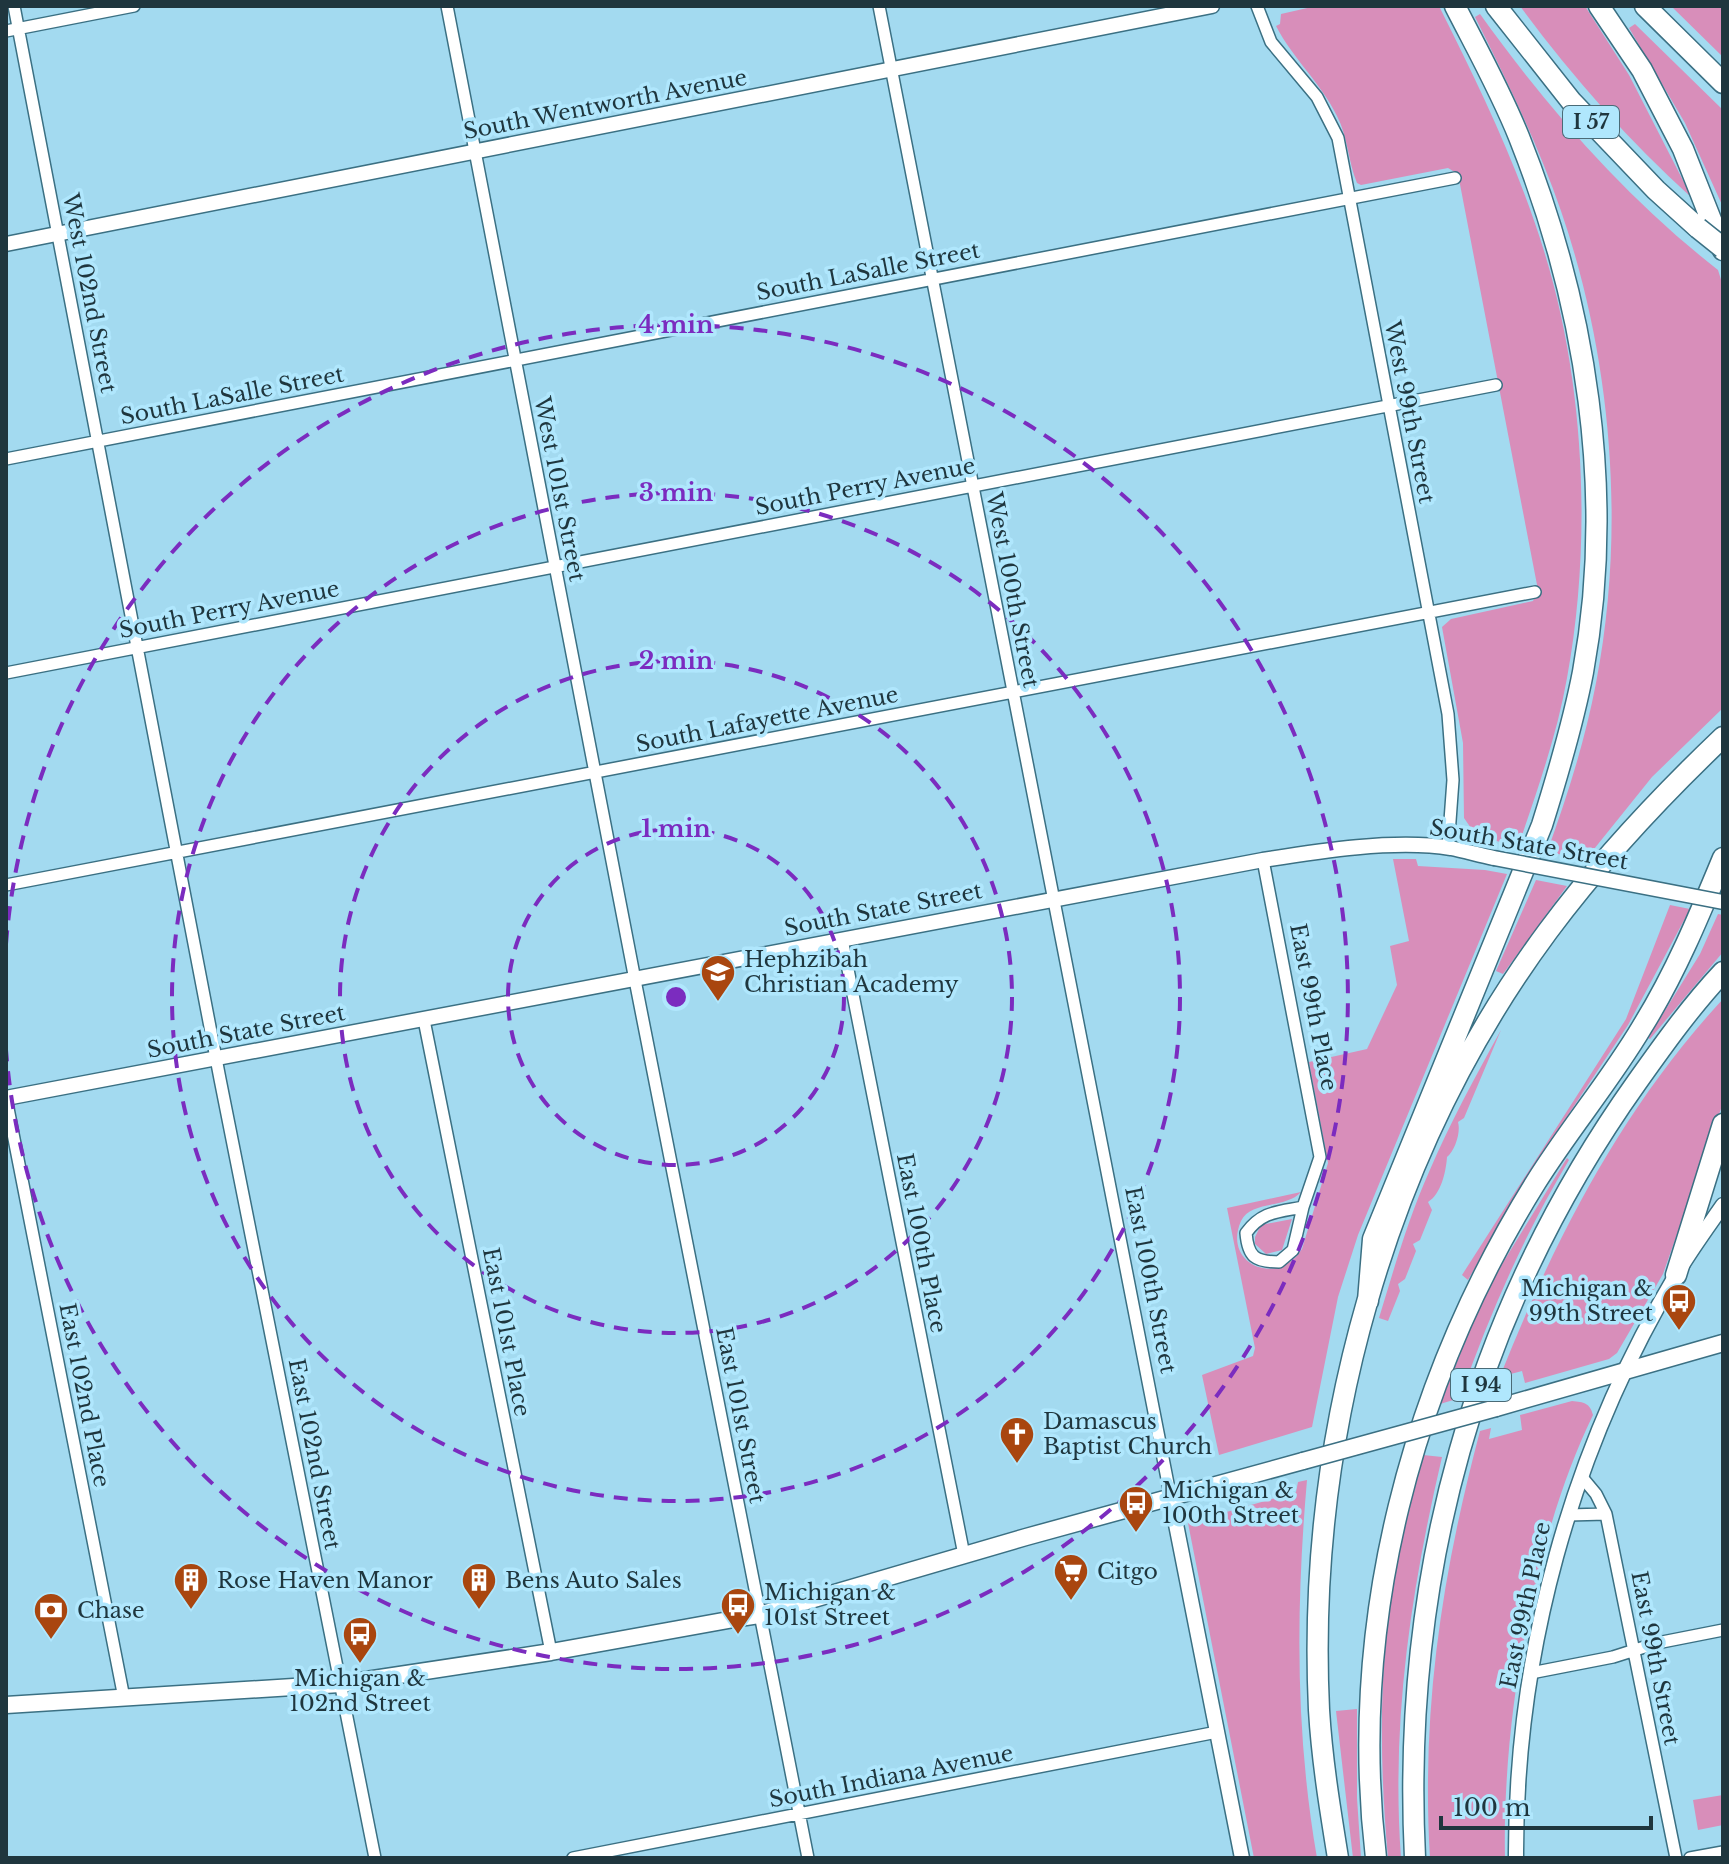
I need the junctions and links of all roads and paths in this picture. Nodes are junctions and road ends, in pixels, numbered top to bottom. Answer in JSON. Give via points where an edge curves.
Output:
{"nodes":[{"id":1,"x":14,"y":6,"type":"edge"},
{"id":2,"x":134,"y":6,"type":"edge"},
{"id":3,"x":447,"y":6,"type":"edge"},
{"id":4,"x":879,"y":6,"type":"edge"},
{"id":5,"x":1212,"y":6,"type":"edge"},
{"id":6,"x":1257,"y":6,"type":"edge"},
{"id":7,"x":1455,"y":6,"type":"edge"},
{"id":8,"x":1496,"y":6,"type":"edge"},
{"id":9,"x":1599,"y":6,"type":"edge"},
{"id":10,"x":1645,"y":6,"type":"edge"},
{"id":11,"x":12,"y":30,"type":"edge"},
{"id":12,"x":892,"y":71,"type":"junction"},
{"id":13,"x":1723,"y":83,"type":"edge"},
{"id":14,"x":475,"y":152,"type":"junction"},
{"id":15,"x":1455,"y":178,"type":"dead end"},
{"id":16,"x":1348,"y":199,"type":"junction"},
{"id":17,"x":58,"y":234,"type":"junction"},
{"id":18,"x":6,"y":244,"type":"edge"},
{"id":19,"x":1723,"y":249,"type":"edge"},
{"id":20,"x":932,"y":279,"type":"junction"},
{"id":21,"x":515,"y":359,"type":"junction"},
{"id":22,"x":1496,"y":385,"type":"dead end"},
{"id":23,"x":1388,"y":406,"type":"junction"},
{"id":24,"x":99,"y":441,"type":"junction"},
{"id":25,"x":6,"y":459,"type":"edge"},
{"id":26,"x":972,"y":486,"type":"junction"},
{"id":27,"x":555,"y":567,"type":"junction"},
{"id":28,"x":1535,"y":592,"type":"dead end"},
{"id":29,"x":1428,"y":613,"type":"junction"},
{"id":30,"x":138,"y":647,"type":"junction"},
{"id":31,"x":6,"y":673,"type":"edge"},
{"id":32,"x":1012,"y":692,"type":"junction"},
{"id":33,"x":1723,"y":737,"type":"edge"},
{"id":34,"x":595,"y":772,"type":"junction"},
{"id":35,"x":1448,"y":848,"type":"junction"},
{"id":36,"x":177,"y":852,"type":"junction"},
{"id":37,"x":1723,"y":858,"type":"edge"},
{"id":38,"x":1263,"y":860,"type":"junction"},
{"id":39,"x":6,"y":885,"type":"edge"},
{"id":40,"x":1052,"y":899,"type":"junction"},
{"id":41,"x":1723,"y":902,"type":"edge"},
{"id":42,"x":842,"y":939,"type":"junction"},
{"id":43,"x":1723,"y":972,"type":"edge"},
{"id":44,"x":635,"y":980,"type":"junction"},
{"id":45,"x":424,"y":1020,"type":"junction"},
{"id":46,"x":217,"y":1058,"type":"junction"},
{"id":47,"x":6,"y":1098,"type":"edge"},
{"id":48,"x":1723,"y":1124,"type":"edge"},
{"id":49,"x":1723,"y":1205,"type":"edge"},
{"id":50,"x":1303,"y":1207,"type":"junction"},
{"id":51,"x":1676,"y":1275,"type":"junction"},
{"id":52,"x":1368,"y":1301,"type":"junction"},
{"id":53,"x":1723,"y":1343,"type":"edge"},
{"id":54,"x":1625,"y":1371,"type":"junction"},
{"id":55,"x":1581,"y":1476,"type":"junction"},
{"id":56,"x":1171,"y":1499,"type":"junction"},
{"id":57,"x":1606,"y":1514,"type":"junction"},
{"id":58,"x":1568,"y":1515,"type":"junction"},
{"id":59,"x":964,"y":1555,"type":"junction"},
{"id":60,"x":759,"y":1615,"type":"junction"},
{"id":61,"x":1723,"y":1630,"type":"edge"},
{"id":62,"x":1634,"y":1651,"type":"junction"},
{"id":63,"x":551,"y":1652,"type":"junction"},
{"id":64,"x":1531,"y":1673,"type":"junction"},
{"id":65,"x":340,"y":1684,"type":"junction"},
{"id":66,"x":124,"y":1698,"type":"junction"},
{"id":67,"x":6,"y":1705,"type":"edge"},
{"id":68,"x":1217,"y":1732,"type":"junction"},
{"id":69,"x":799,"y":1814,"type":"junction"},
{"id":70,"x":1723,"y":1852,"type":"edge"},
{"id":71,"x":375,"y":1858,"type":"edge"},
{"id":72,"x":573,"y":1858,"type":"edge"},
{"id":73,"x":808,"y":1858,"type":"edge"},
{"id":74,"x":1242,"y":1858,"type":"edge"},
{"id":75,"x":1338,"y":1858,"type":"edge"},
{"id":76,"x":1376,"y":1858,"type":"edge"},
{"id":77,"x":1415,"y":1858,"type":"edge"},
{"id":78,"x":1516,"y":1858,"type":"edge"},
{"id":79,"x":1676,"y":1858,"type":"edge"},
{"id":80,"x":1690,"y":1858,"type":"edge"}],
"edges":[{"from":1,"to":11,"type":"street","name":"West 102nd Street"},
{"from":2,"to":11,"type":"street"},
{"from":3,"to":14,"type":"street","name":"West 101st Street"},
{"from":4,"to":12,"type":"street","name":"West 100th Street"},
{"from":5,"to":12,"type":"street","name":"South Wentworth Avenue"},
{"from":6,"to":16,"type":"street","name":"West 99th Street","via":[[1271,42],[1317,97],[1338,138]]},
{"from":7,"to":52,"type":"highway","via":[[1519,136],[1566,281],[1583,356],[1593,448],[1593,595],[1565,754],[1542,825],[1373,1239]]},
{"from":8,"to":19,"type":"highway","number":"I 57","bridge":true,"via":[[1571,101],[1656,190]]},
{"from":9,"to":19,"type":"highway","via":[[1642,70],[1683,149]]},
{"from":10,"to":13,"type":"highway"},
{"from":11,"to":17,"type":"street","name":"West 102nd Street"},
{"from":12,"to":14,"type":"street","name":"South Wentworth Avenue"},
{"from":12,"to":20,"type":"street","name":"West 100th Street"},
{"from":14,"to":17,"type":"street","name":"South Wentworth Avenue"},
{"from":14,"to":21,"type":"street","name":"West 101st Street"},
{"from":15,"to":16,"type":"street","name":"South LaSalle Street"},
{"from":16,"to":20,"type":"street","name":"South LaSalle Street"},
{"from":16,"to":23,"type":"street","name":"West 99th Street"},
{"from":17,"to":18,"type":"street","name":"South Wentworth Avenue"},
{"from":17,"to":24,"type":"street","name":"West 102nd Street"},
{"from":20,"to":21,"type":"street","name":"South LaSalle Street"},
{"from":20,"to":26,"type":"street","name":"West 100th Street"},
{"from":21,"to":24,"type":"street","name":"South LaSalle Street"},
{"from":21,"to":27,"type":"street","name":"West 101st Street"},
{"from":22,"to":23,"type":"street","name":"South Perry Avenue"},
{"from":23,"to":26,"type":"street","name":"South Perry Avenue"},
{"from":23,"to":29,"type":"street","name":"West 99th Street"},
{"from":24,"to":25,"type":"street","name":"South LaSalle Street"},
{"from":24,"to":30,"type":"street","name":"West 102nd Street"},
{"from":26,"to":27,"type":"street","name":"South Perry Avenue"},
{"from":26,"to":32,"type":"street","name":"West 100th Street"},
{"from":27,"to":30,"type":"street","name":"South Perry Avenue"},
{"from":27,"to":34,"type":"street","name":"West 101st Street"},
{"from":28,"to":29,"type":"street","name":"South Lafayette Avenue"},
{"from":29,"to":32,"type":"street","name":"South Lafayette Avenue"},
{"from":29,"to":35,"type":"street","name":"West 99th Street","via":[[1448,714],[1453,780]]},
{"from":30,"to":31,"type":"street","name":"South Perry Avenue"},
{"from":30,"to":36,"type":"street","name":"West 102nd Street"},
{"from":32,"to":34,"type":"street","name":"South Lafayette Avenue"},
{"from":32,"to":40,"type":"street","name":"West 100th Street"},
{"from":33,"to":52,"type":"highway","via":[[1614,848],[1547,932],[1499,1007],[1433,1129]]},
{"from":34,"to":36,"type":"street","name":"South Lafayette Avenue"},
{"from":34,"to":44,"type":"street","name":"West 101st Street"},
{"from":35,"to":38,"type":"street","name":"South State Street","via":[[1321,851]]},
{"from":35,"to":41,"type":"street","name":"South State Street","bridge":true},
{"from":36,"to":39,"type":"street","name":"South Lafayette Avenue"},
{"from":36,"to":46,"type":"street","name":"West 102nd Street"},
{"from":37,"to":76,"type":"highway","via":[[1691,938],[1642,1028],[1537,1181],[1498,1248],[1433,1392],[1404,1479],[1374,1651],[1370,1731]]},
{"from":38,"to":40,"type":"street","name":"South State Street"},
{"from":38,"to":50,"type":"street","name":"East 99th Place","via":[[1320,1157]]},
{"from":40,"to":42,"type":"street","name":"South State Street"},
{"from":40,"to":56,"type":"street","name":"East 100th Street"},
{"from":42,"to":44,"type":"street","name":"South State Street"},
{"from":42,"to":59,"type":"street","name":"East 100th Place"},
{"from":43,"to":77,"type":"highway","number":"I 94","via":[[1662,1046],[1559,1204],[1490,1358],[1459,1452],[1425,1605],[1415,1692]]},
{"from":44,"to":45,"type":"street","name":"South State Street"},
{"from":44,"to":60,"type":"street","name":"East 101st Street"},
{"from":45,"to":46,"type":"street","name":"South State Street"},
{"from":45,"to":63,"type":"street","name":"East 101st Place"},
{"from":46,"to":47,"type":"street","name":"South State Street"},
{"from":46,"to":65,"type":"street","name":"East 102nd Street"},
{"from":47,"to":66,"type":"street","name":"East 102nd Place"},
{"from":48,"to":51,"type":"highway"},
{"from":49,"to":51,"type":"street","name":"East 99th Place"},
{"from":50,"to":50,"type":"street","name":"East 99th Place","via":[[1293,1250],[1279,1262],[1253,1256],[1246,1233],[1254,1221]]},
{"from":51,"to":54,"type":"street","name":"East 99th Place"},
{"from":52,"to":75,"type":"highway","via":[[1344,1394],[1321,1563],[1319,1710]]},
{"from":53,"to":54,"type":"main road"},
{"from":54,"to":55,"type":"street","name":"East 99th Place"},
{"from":54,"to":56,"type":"main road","bridge":true},
{"from":55,"to":57,"type":"street","name":"East 99th Street"},
{"from":55,"to":58,"type":"street","name":"East 99th Place"},
{"from":56,"to":59,"type":"main road"},
{"from":56,"to":68,"type":"street","name":"East 100th Street"},
{"from":57,"to":58,"type":"street"},
{"from":57,"to":62,"type":"street","name":"East 99th Street"},
{"from":58,"to":64,"type":"street","name":"East 99th Place"},
{"from":59,"to":60,"type":"main road"},
{"from":60,"to":63,"type":"main road"},
{"from":60,"to":69,"type":"street","name":"East 101st Street"},
{"from":61,"to":62,"type":"street"},
{"from":62,"to":64,"type":"street"},
{"from":62,"to":79,"type":"street","name":"East 99th Street"},
{"from":63,"to":65,"type":"main road"},
{"from":64,"to":78,"type":"street","name":"East 99th Place","via":[[1520,1744]]},
{"from":65,"to":66,"type":"main road"},
{"from":65,"to":71,"type":"street","name":"East 102nd Street"},
{"from":66,"to":67,"type":"main road"},
{"from":68,"to":69,"type":"street","name":"South Indiana Avenue"},
{"from":68,"to":74,"type":"street","name":"East 100th Street"},
{"from":69,"to":72,"type":"street","name":"South Indiana Avenue"},
{"from":69,"to":73,"type":"street","name":"East 101st Street"},
{"from":70,"to":80,"type":"street"}]}
